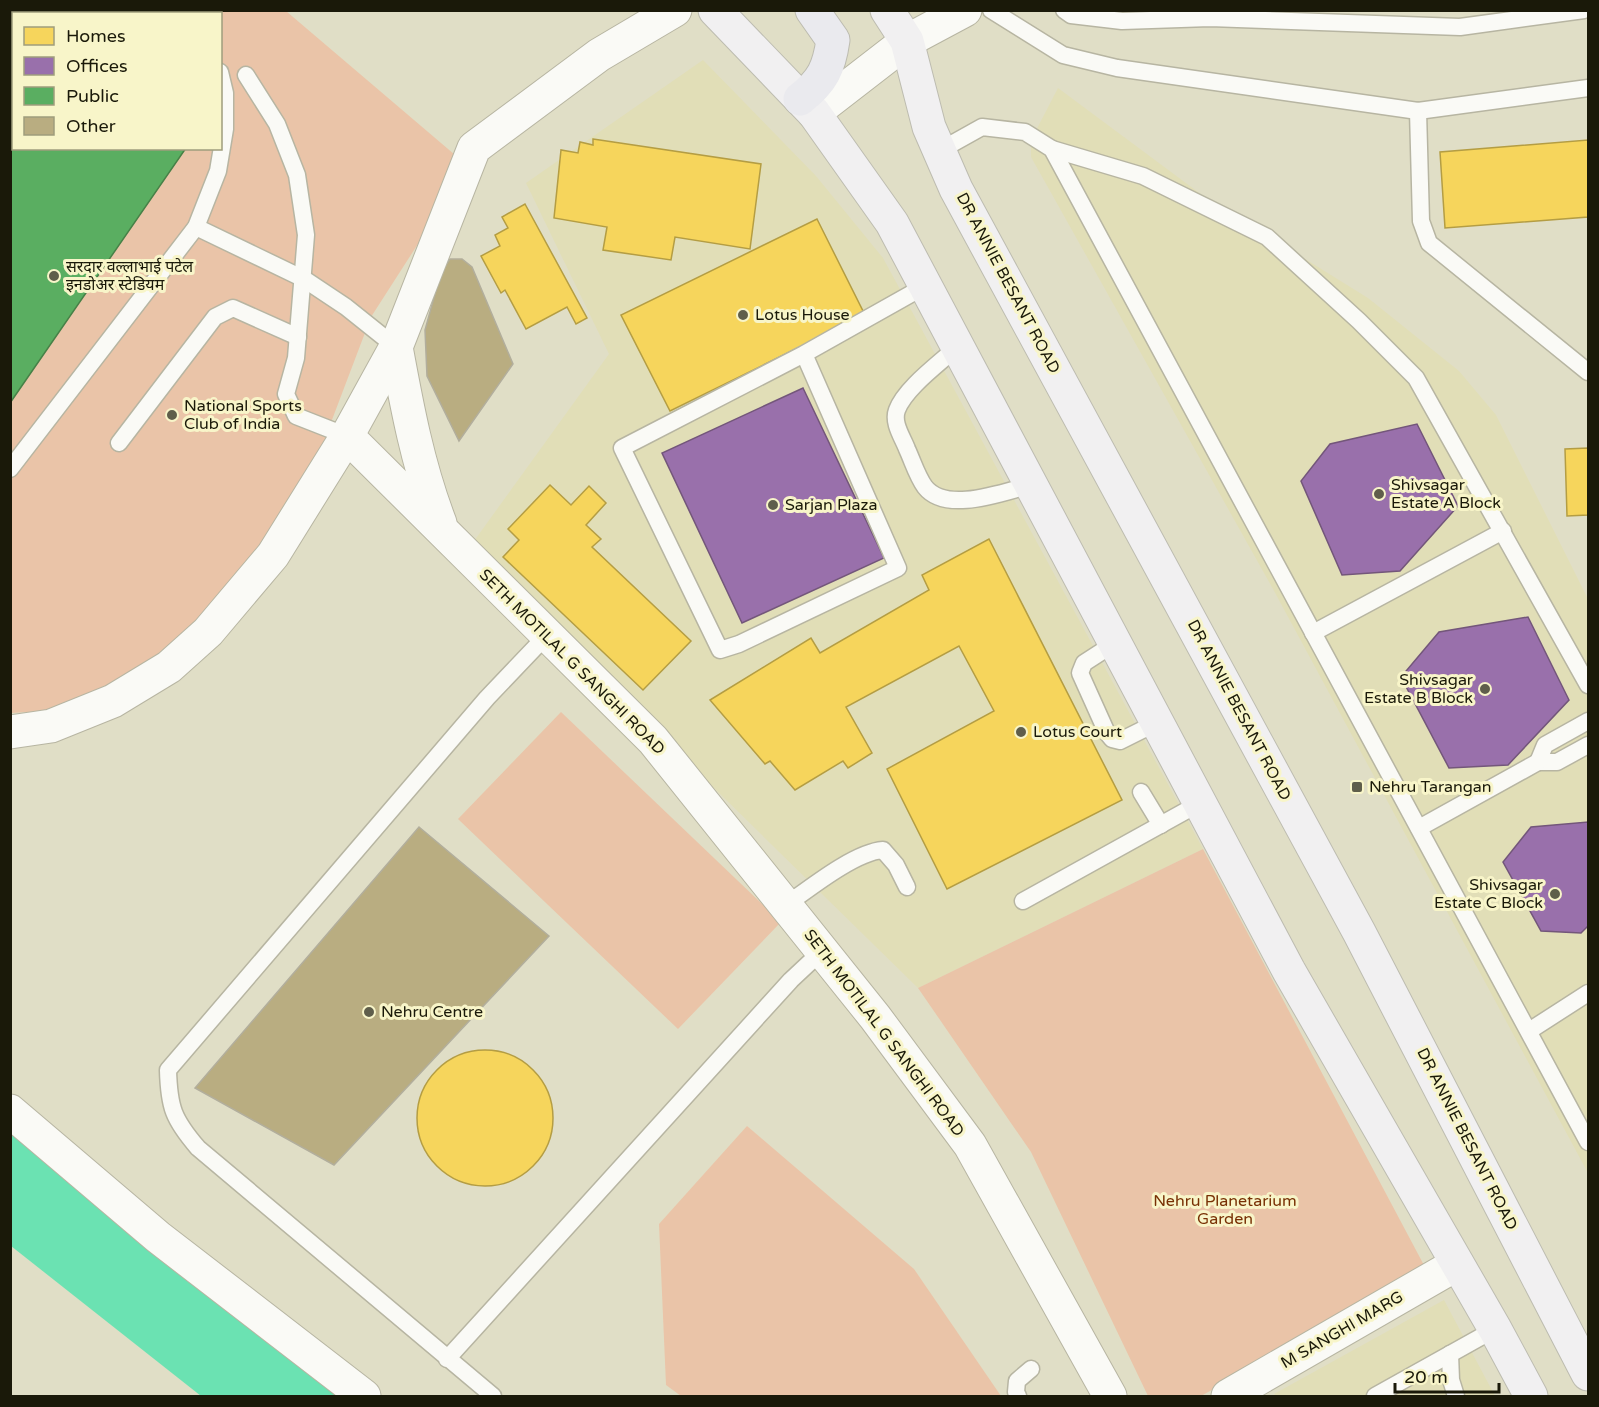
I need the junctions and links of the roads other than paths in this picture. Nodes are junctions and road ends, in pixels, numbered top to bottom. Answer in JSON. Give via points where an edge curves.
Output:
{"nodes":[{"id":1,"x":675,"y":10,"type":"edge"},
{"id":2,"x":715,"y":10,"type":"edge"},
{"id":3,"x":812,"y":10,"type":"edge"},
{"id":4,"x":887,"y":10,"type":"edge"},
{"id":5,"x":965,"y":10,"type":"edge"},
{"id":6,"x":991,"y":10,"type":"edge"},
{"id":7,"x":1064,"y":10,"type":"edge"},
{"id":8,"x":1584,"y":10,"type":"edge"},
{"id":9,"x":907,"y":41,"type":"junction"},
{"id":10,"x":246,"y":75,"type":"dead end"},
{"id":11,"x":222,"y":80,"type":"edge"},
{"id":12,"x":1588,"y":88,"type":"edge"},
{"id":13,"x":807,"y":106,"type":"junction"},
{"id":14,"x":1418,"y":111,"type":"junction"},
{"id":15,"x":222,"y":147,"type":"edge"},
{"id":16,"x":1052,"y":149,"type":"junction"},
{"id":17,"x":222,"y":150,"type":"edge"},
{"id":18,"x":939,"y":151,"type":"junction"},
{"id":19,"x":196,"y":227,"type":"junction"},
{"id":20,"x":304,"y":279,"type":"junction"},
{"id":21,"x":925,"y":286,"type":"junction"},
{"id":22,"x":298,"y":337,"type":"junction"},
{"id":23,"x":396,"y":347,"type":"junction"},
{"id":24,"x":957,"y":347,"type":"junction"},
{"id":25,"x":804,"y":354,"type":"junction"},
{"id":26,"x":1588,"y":372,"type":"edge"},
{"id":27,"x":347,"y":436,"type":"junction"},
{"id":28,"x":119,"y":443,"type":"dead end"},
{"id":29,"x":10,"y":470,"type":"edge"},
{"id":30,"x":1031,"y":485,"type":"junction"},
{"id":31,"x":1503,"y":531,"type":"junction"},
{"id":32,"x":444,"y":532,"type":"junction"},
{"id":33,"x":1313,"y":633,"type":"junction"},
{"id":34,"x":547,"y":635,"type":"junction"},
{"id":35,"x":1115,"y":643,"type":"junction"},
{"id":36,"x":1588,"y":685,"type":"edge"},
{"id":37,"x":1588,"y":721,"type":"edge"},
{"id":38,"x":1156,"y":723,"type":"junction"},
{"id":39,"x":10,"y":732,"type":"edge"},
{"id":40,"x":1588,"y":745,"type":"edge"},
{"id":41,"x":1538,"y":762,"type":"junction"},
{"id":42,"x":1141,"y":792,"type":"dead end"},
{"id":43,"x":1200,"y":803,"type":"junction"},
{"id":44,"x":1161,"y":825,"type":"junction"},
{"id":45,"x":1419,"y":828,"type":"junction"},
{"id":46,"x":907,"y":887,"type":"dead end"},
{"id":47,"x":1023,"y":901,"type":"dead end"},
{"id":48,"x":786,"y":905,"type":"junction"},
{"id":49,"x":822,"y":951,"type":"junction"},
{"id":50,"x":1588,"y":993,"type":"edge"},
{"id":51,"x":1529,"y":1031,"type":"junction"},
{"id":52,"x":10,"y":1111,"type":"edge"},
{"id":53,"x":1588,"y":1142,"type":"edge"},
{"id":54,"x":1456,"y":1264,"type":"junction"},
{"id":55,"x":1495,"y":1329,"type":"junction"},
{"id":56,"x":1450,"y":1354,"type":"junction"},
{"id":57,"x":447,"y":1359,"type":"junction"},
{"id":58,"x":1031,"y":1369,"type":"dead end"},
{"id":59,"x":1588,"y":1374,"type":"edge"},
{"id":60,"x":364,"y":1396,"type":"edge"},
{"id":61,"x":493,"y":1396,"type":"edge"},
{"id":62,"x":1018,"y":1396,"type":"edge"},
{"id":63,"x":1110,"y":1396,"type":"edge"},
{"id":64,"x":1228,"y":1396,"type":"edge"},
{"id":65,"x":1375,"y":1396,"type":"edge"},
{"id":66,"x":1456,"y":1396,"type":"edge"},
{"id":67,"x":1531,"y":1396,"type":"edge"}],
"edges":[{"from":1,"to":23,"type":"street","via":[[600,55],[474,148]]},
{"from":2,"to":13,"type":"main road"},
{"from":3,"to":13,"type":"highway","via":[[833,40],[830,59]]},
{"from":4,"to":9,"type":"main road","name":"DR ANNIE BESANT ROAD"},
{"from":5,"to":9,"type":"street"},
{"from":6,"to":14,"type":"lane","via":[[1064,55],[1107,66]]},
{"from":7,"to":8,"type":"lane","via":[[1071,15],[1122,21],[1210,18],[1460,27]]},
{"from":9,"to":13,"type":"street"},
{"from":9,"to":18,"type":"main road","name":"DR ANNIE BESANT ROAD"},
{"from":10,"to":20,"type":"lane","via":[[277,124],[297,175],[306,235]]},
{"from":11,"to":15,"type":"lane"},
{"from":12,"to":14,"type":"lane"},
{"from":13,"to":21,"type":"main road","via":[[892,223]]},
{"from":14,"to":26,"type":"lane","via":[[1421,221],[1430,243]]},
{"from":16,"to":18,"type":"lane","via":[[1025,132],[982,127]]},
{"from":16,"to":31,"type":"lane","via":[[1143,176],[1267,237],[1416,378]]},
{"from":16,"to":33,"type":"lane"},
{"from":17,"to":19,"type":"lane","via":[[218,171]]},
{"from":18,"to":59,"type":"main road","name":"DR ANNIE BESANT ROAD","via":[[956,189],[1359,932]]},
{"from":19,"to":20,"type":"lane"},
{"from":19,"to":29,"type":"lane"},
{"from":20,"to":22,"type":"lane"},
{"from":20,"to":23,"type":"lane"},
{"from":21,"to":24,"type":"main road"},
{"from":21,"to":25,"type":"lane"},
{"from":22,"to":27,"type":"lane","via":[[286,394],[290,406],[296,416]]},
{"from":22,"to":28,"type":"lane","via":[[233,308],[215,316]]},
{"from":23,"to":27,"type":"street"},
{"from":23,"to":32,"type":"street","via":[[408,416]]},
{"from":24,"to":30,"type":"main road"},
{"from":24,"to":30,"type":"lane","via":[[913,388],[897,410],[898,428],[919,476],[933,494],[955,501]]},
{"from":25,"to":25,"type":"lane","via":[[898,568],[720,650],[622,448]]},
{"from":27,"to":32,"type":"street","name":"SETH MOTILAL G SANGHI ROAD"},
{"from":27,"to":39,"type":"street","via":[[273,555],[208,632],[169,667],[103,706],[51,726]]},
{"from":30,"to":35,"type":"main road"},
{"from":31,"to":33,"type":"lane"},
{"from":31,"to":36,"type":"lane"},
{"from":32,"to":34,"type":"street","name":"SETH MOTILAL G SANGHI ROAD"},
{"from":33,"to":45,"type":"lane"},
{"from":34,"to":48,"type":"street","name":"SETH MOTILAL G SANGHI ROAD","via":[[653,740]]},
{"from":34,"to":57,"type":"lane","via":[[487,698],[168,1070],[173,1113],[198,1148]]},
{"from":35,"to":38,"type":"main road"},
{"from":35,"to":38,"type":"lane","via":[[1084,663],[1080,673],[1107,733],[1120,741]]},
{"from":37,"to":41,"type":"lane","via":[[1545,745]]},
{"from":38,"to":43,"type":"main road"},
{"from":40,"to":41,"type":"lane","via":[[1557,762]]},
{"from":41,"to":45,"type":"lane"},
{"from":42,"to":44,"type":"lane"},
{"from":43,"to":44,"type":"lane"},
{"from":43,"to":54,"type":"main road","via":[[1288,971]]},
{"from":44,"to":47,"type":"lane"},
{"from":45,"to":51,"type":"lane"},
{"from":46,"to":48,"type":"lane","via":[[883,850],[871,851]]},
{"from":48,"to":49,"type":"street","name":"SETH MOTILAL G SANGHI ROAD"},
{"from":49,"to":57,"type":"lane","via":[[791,980]]},
{"from":49,"to":63,"type":"street","name":"SETH MOTILAL G SANGHI ROAD","via":[[970,1145]]},
{"from":50,"to":51,"type":"lane"},
{"from":51,"to":53,"type":"lane"},
{"from":52,"to":60,"type":"street","via":[[158,1237]]},
{"from":54,"to":55,"type":"main road"},
{"from":54,"to":64,"type":"street","name":"M SANGHI MARG"},
{"from":55,"to":56,"type":"lane"},
{"from":55,"to":67,"type":"main road"},
{"from":56,"to":65,"type":"lane"},
{"from":56,"to":66,"type":"lane"},
{"from":57,"to":61,"type":"lane"},
{"from":58,"to":62,"type":"lane","via":[[1017,1381]]}]}
